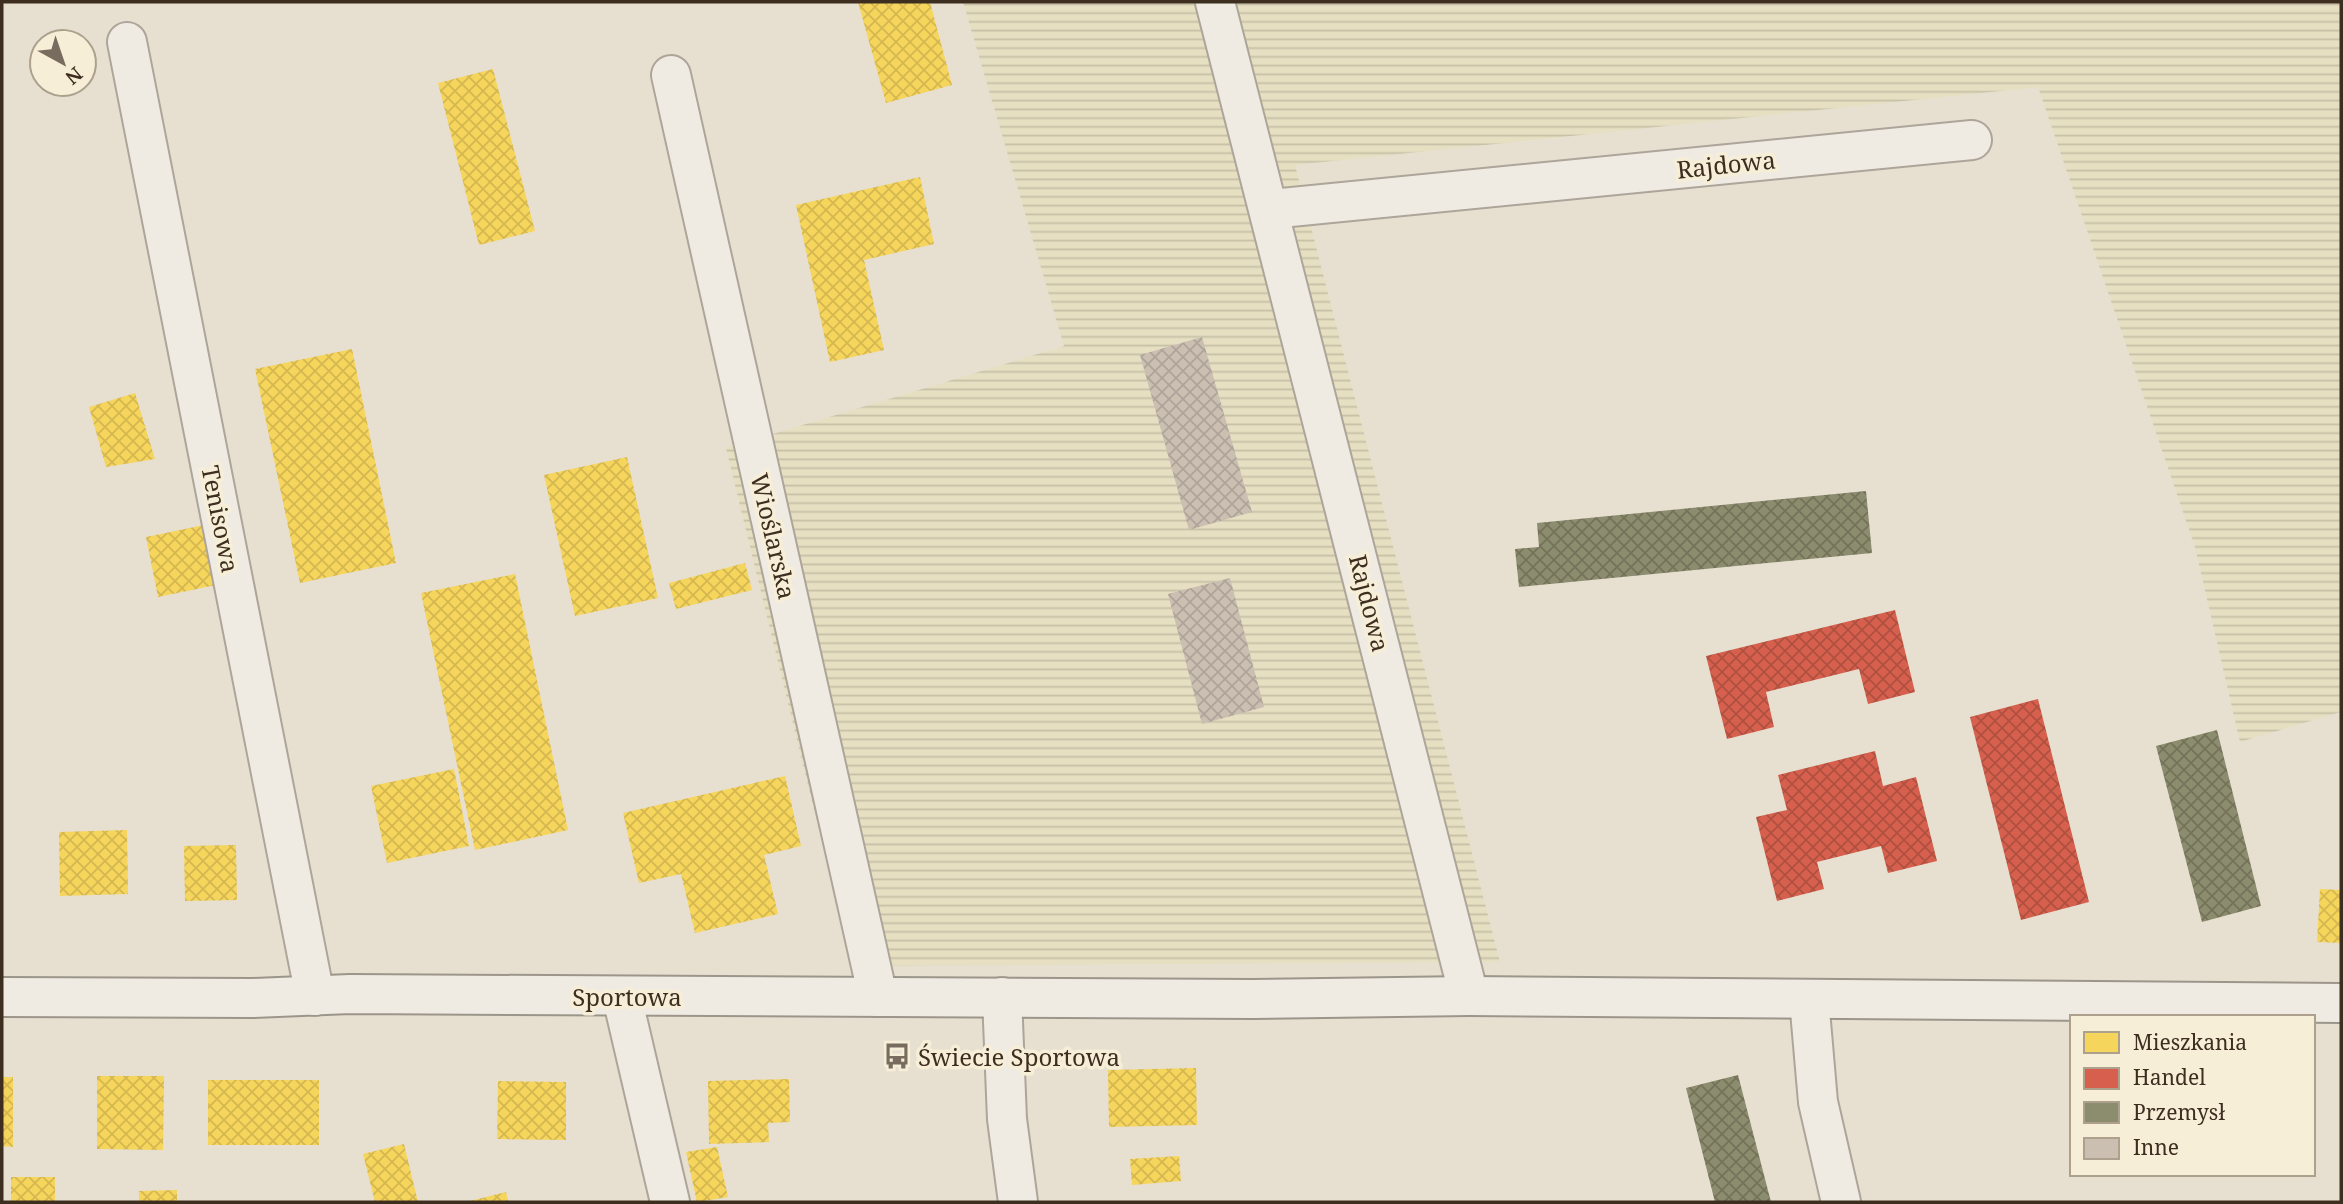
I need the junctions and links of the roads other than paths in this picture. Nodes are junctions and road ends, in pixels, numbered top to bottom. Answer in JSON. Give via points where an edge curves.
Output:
{"nodes":[{"id":1,"x":1215,"y":2,"type":"edge"},
{"id":2,"x":127,"y":42,"type":"dead end"},
{"id":3,"x":671,"y":75,"type":"dead end"},
{"id":4,"x":1972,"y":140,"type":"dead end"},
{"id":5,"x":1270,"y":209,"type":"junction"},
{"id":6,"x":315,"y":996,"type":"junction"},
{"id":7,"x":1469,"y":996,"type":"junction"},
{"id":8,"x":2,"y":997,"type":"edge"},
{"id":9,"x":622,"y":997,"type":"junction"},
{"id":10,"x":878,"y":997,"type":"junction"},
{"id":11,"x":1002,"y":997,"type":"junction"},
{"id":12,"x":1809,"y":999,"type":"junction"},
{"id":13,"x":2341,"y":1008,"type":"edge"},
{"id":14,"x":670,"y":1202,"type":"edge"},
{"id":15,"x":1018,"y":1202,"type":"edge"},
{"id":16,"x":1842,"y":1202,"type":"edge"}],
"edges":[{"from":1,"to":5,"type":"street","name":"Rajdowa"},
{"from":2,"to":6,"type":"street","name":"Tenisowa"},
{"from":3,"to":10,"type":"street","name":"Wioślarska"},
{"from":4,"to":5,"type":"street","name":"Rajdowa"},
{"from":5,"to":7,"type":"street","name":"Rajdowa"},
{"from":6,"to":8,"type":"street","name":"Sportowa"},
{"from":6,"to":9,"type":"street","name":"Sportowa"},
{"from":7,"to":11,"type":"street","name":"Sportowa"},
{"from":7,"to":12,"type":"street","name":"Sportowa"},
{"from":9,"to":10,"type":"street","name":"Sportowa"},
{"from":9,"to":14,"type":"street"},
{"from":10,"to":11,"type":"street","name":"Sportowa"},
{"from":11,"to":15,"type":"street","via":[[1007,1119]]},
{"from":12,"to":13,"type":"street","name":"Sportowa"},
{"from":12,"to":16,"type":"street","via":[[1818,1102]]}]}
